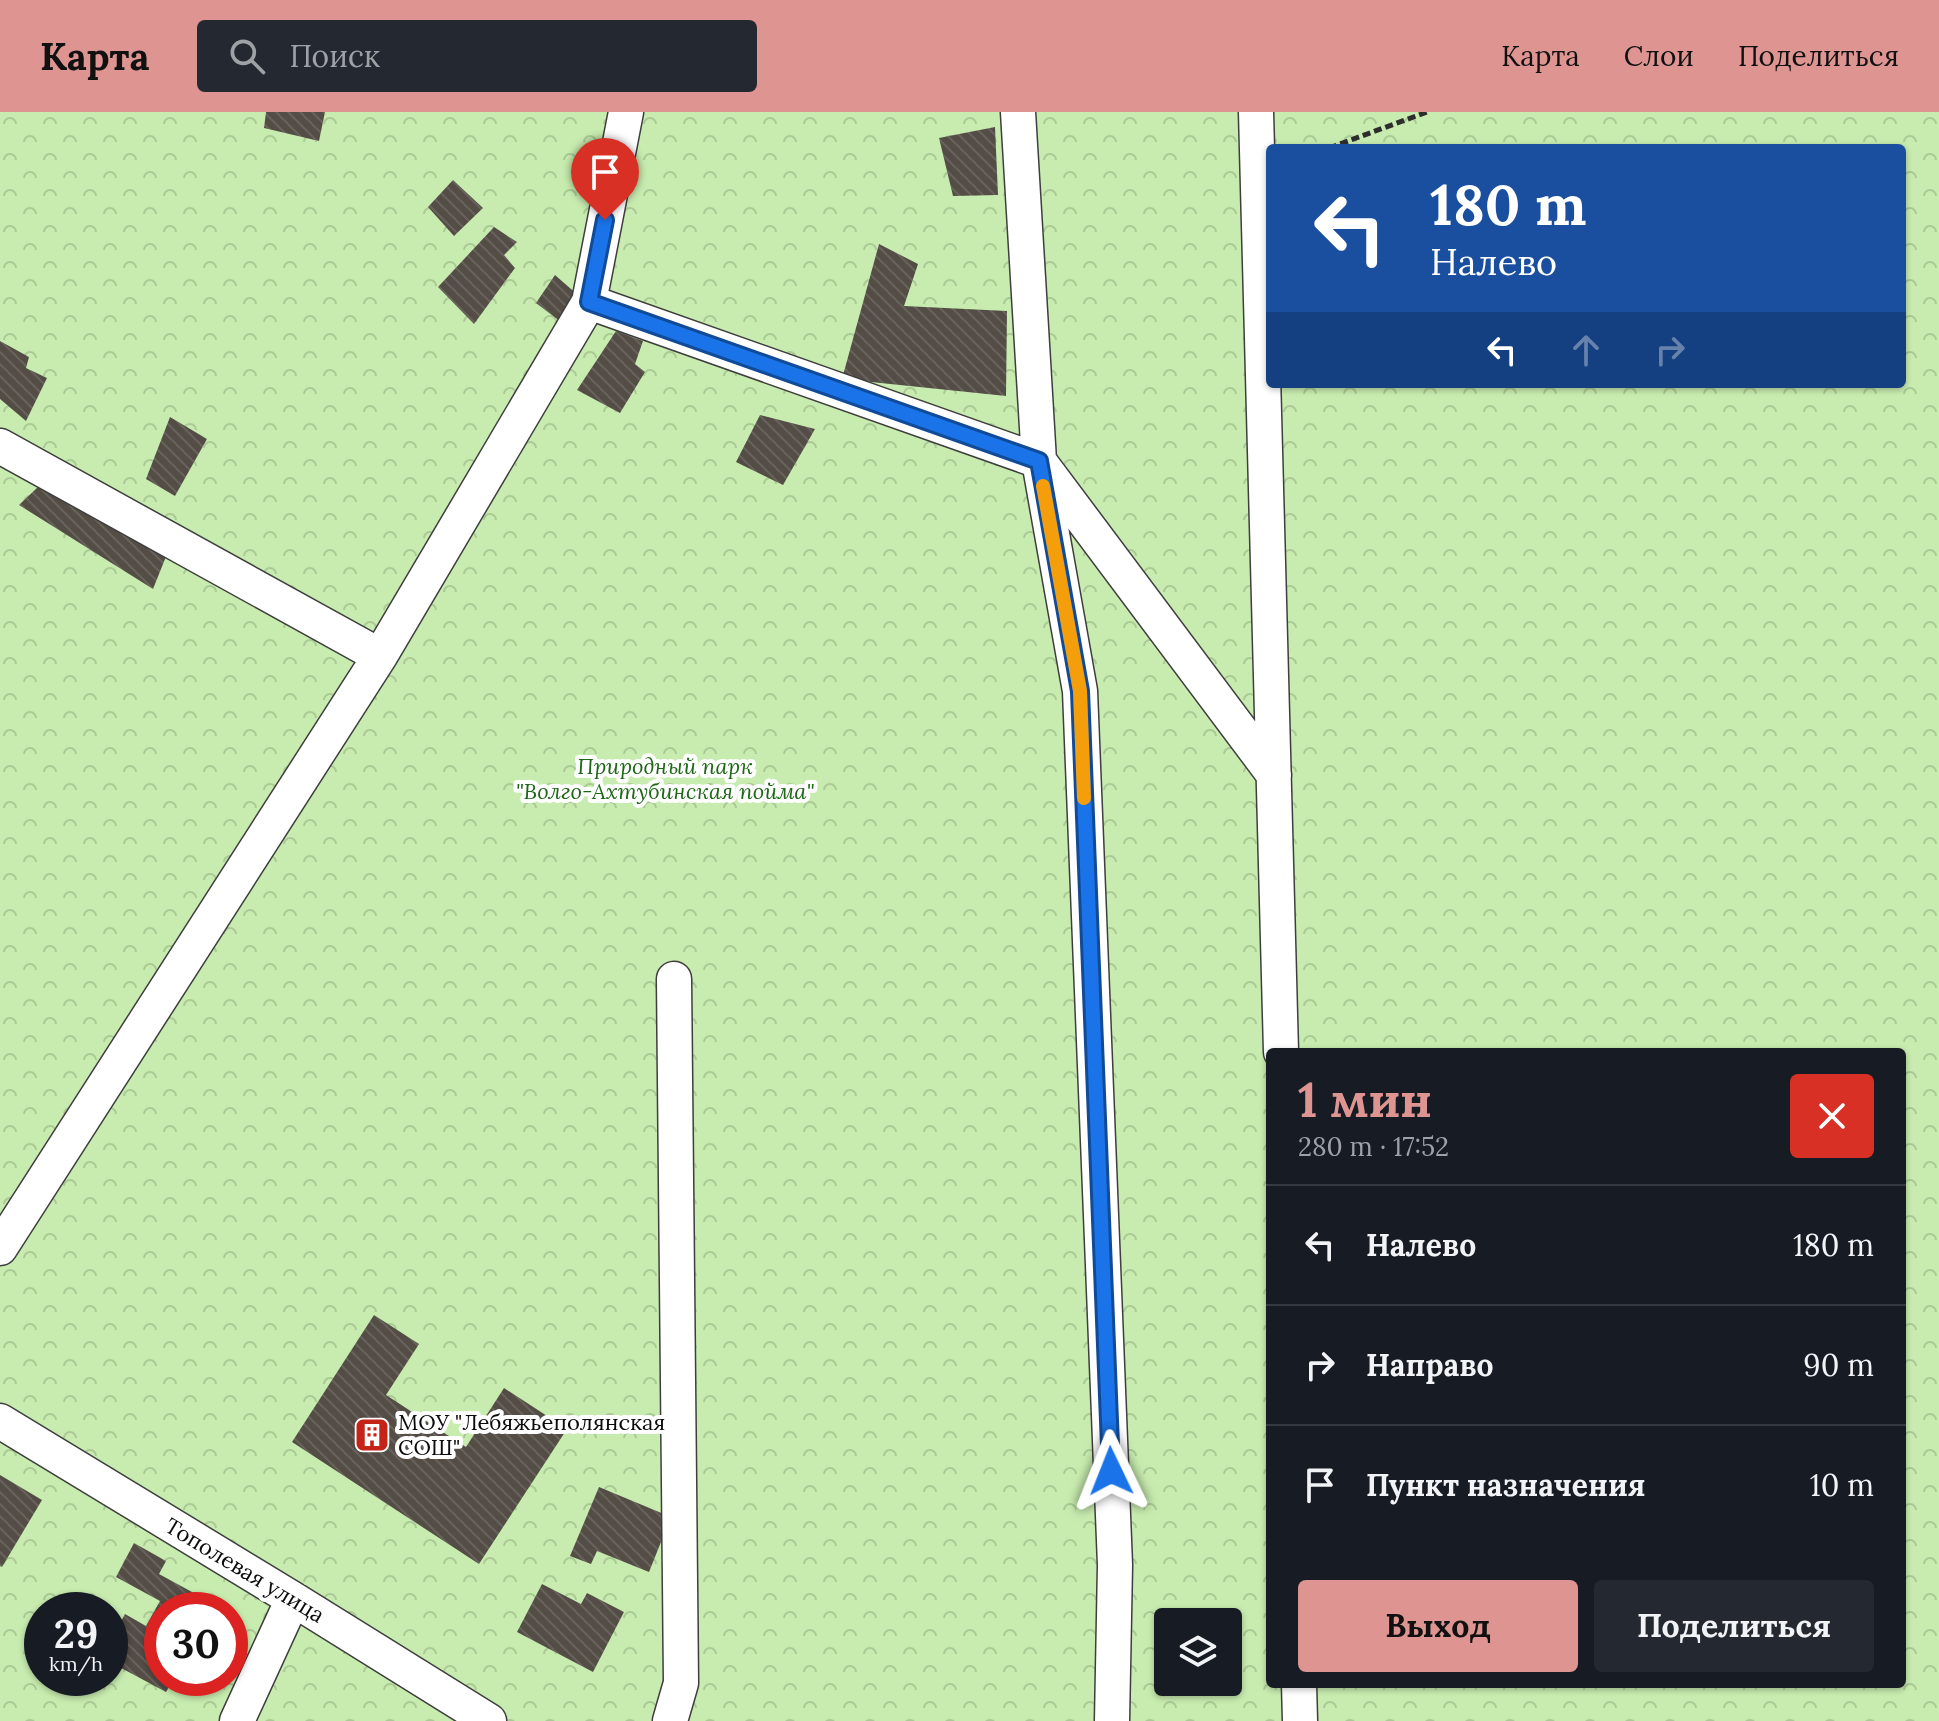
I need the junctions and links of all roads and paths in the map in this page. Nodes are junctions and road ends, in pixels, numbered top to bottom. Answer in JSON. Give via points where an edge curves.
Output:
{"nodes":[{"id":1,"x":626,"y":112,"type":"edge"},
{"id":2,"x":1018,"y":112,"type":"edge"},
{"id":3,"x":1256,"y":112,"type":"edge"},
{"id":4,"x":1427,"y":112,"type":"edge"},
{"id":5,"x":1340,"y":144,"type":"edge"},
{"id":6,"x":589,"y":302,"type":"junction"},
{"id":7,"x":0,"y":446,"type":"edge"},
{"id":8,"x":1039,"y":461,"type":"junction"},
{"id":9,"x":380,"y":656,"type":"junction"},
{"id":10,"x":1274,"y":775,"type":"junction"},
{"id":11,"x":674,"y":979,"type":"dead end"},
{"id":12,"x":1281,"y":1048,"type":"edge"},
{"id":13,"x":0,"y":1248,"type":"edge"},
{"id":14,"x":0,"y":1421,"type":"edge"},
{"id":15,"x":293,"y":1599,"type":"junction"},
{"id":16,"x":1299,"y":1688,"type":"edge"},
{"id":17,"x":237,"y":1721,"type":"edge"},
{"id":18,"x":489,"y":1721,"type":"edge"},
{"id":19,"x":670,"y":1721,"type":"edge"},
{"id":20,"x":1112,"y":1721,"type":"edge"},
{"id":21,"x":1300,"y":1721,"type":"edge"}],
"edges":[{"from":1,"to":6,"type":"street"},
{"from":2,"to":8,"type":"street"},
{"from":3,"to":10,"type":"street"},
{"from":4,"to":5,"type":"path"},
{"from":6,"to":8,"type":"street"},
{"from":6,"to":9,"type":"street"},
{"from":7,"to":9,"type":"street"},
{"from":8,"to":10,"type":"street"},
{"from":8,"to":20,"type":"street","via":[[1080,691],[1115,1565]]},
{"from":9,"to":13,"type":"street"},
{"from":10,"to":12,"type":"street"},
{"from":11,"to":19,"type":"street","via":[[681,1683]]},
{"from":14,"to":15,"type":"street","name":"Тополевая улица"},
{"from":15,"to":17,"type":"street"},
{"from":15,"to":18,"type":"street","name":"Тополевая улица"},
{"from":16,"to":21,"type":"street"}]}
